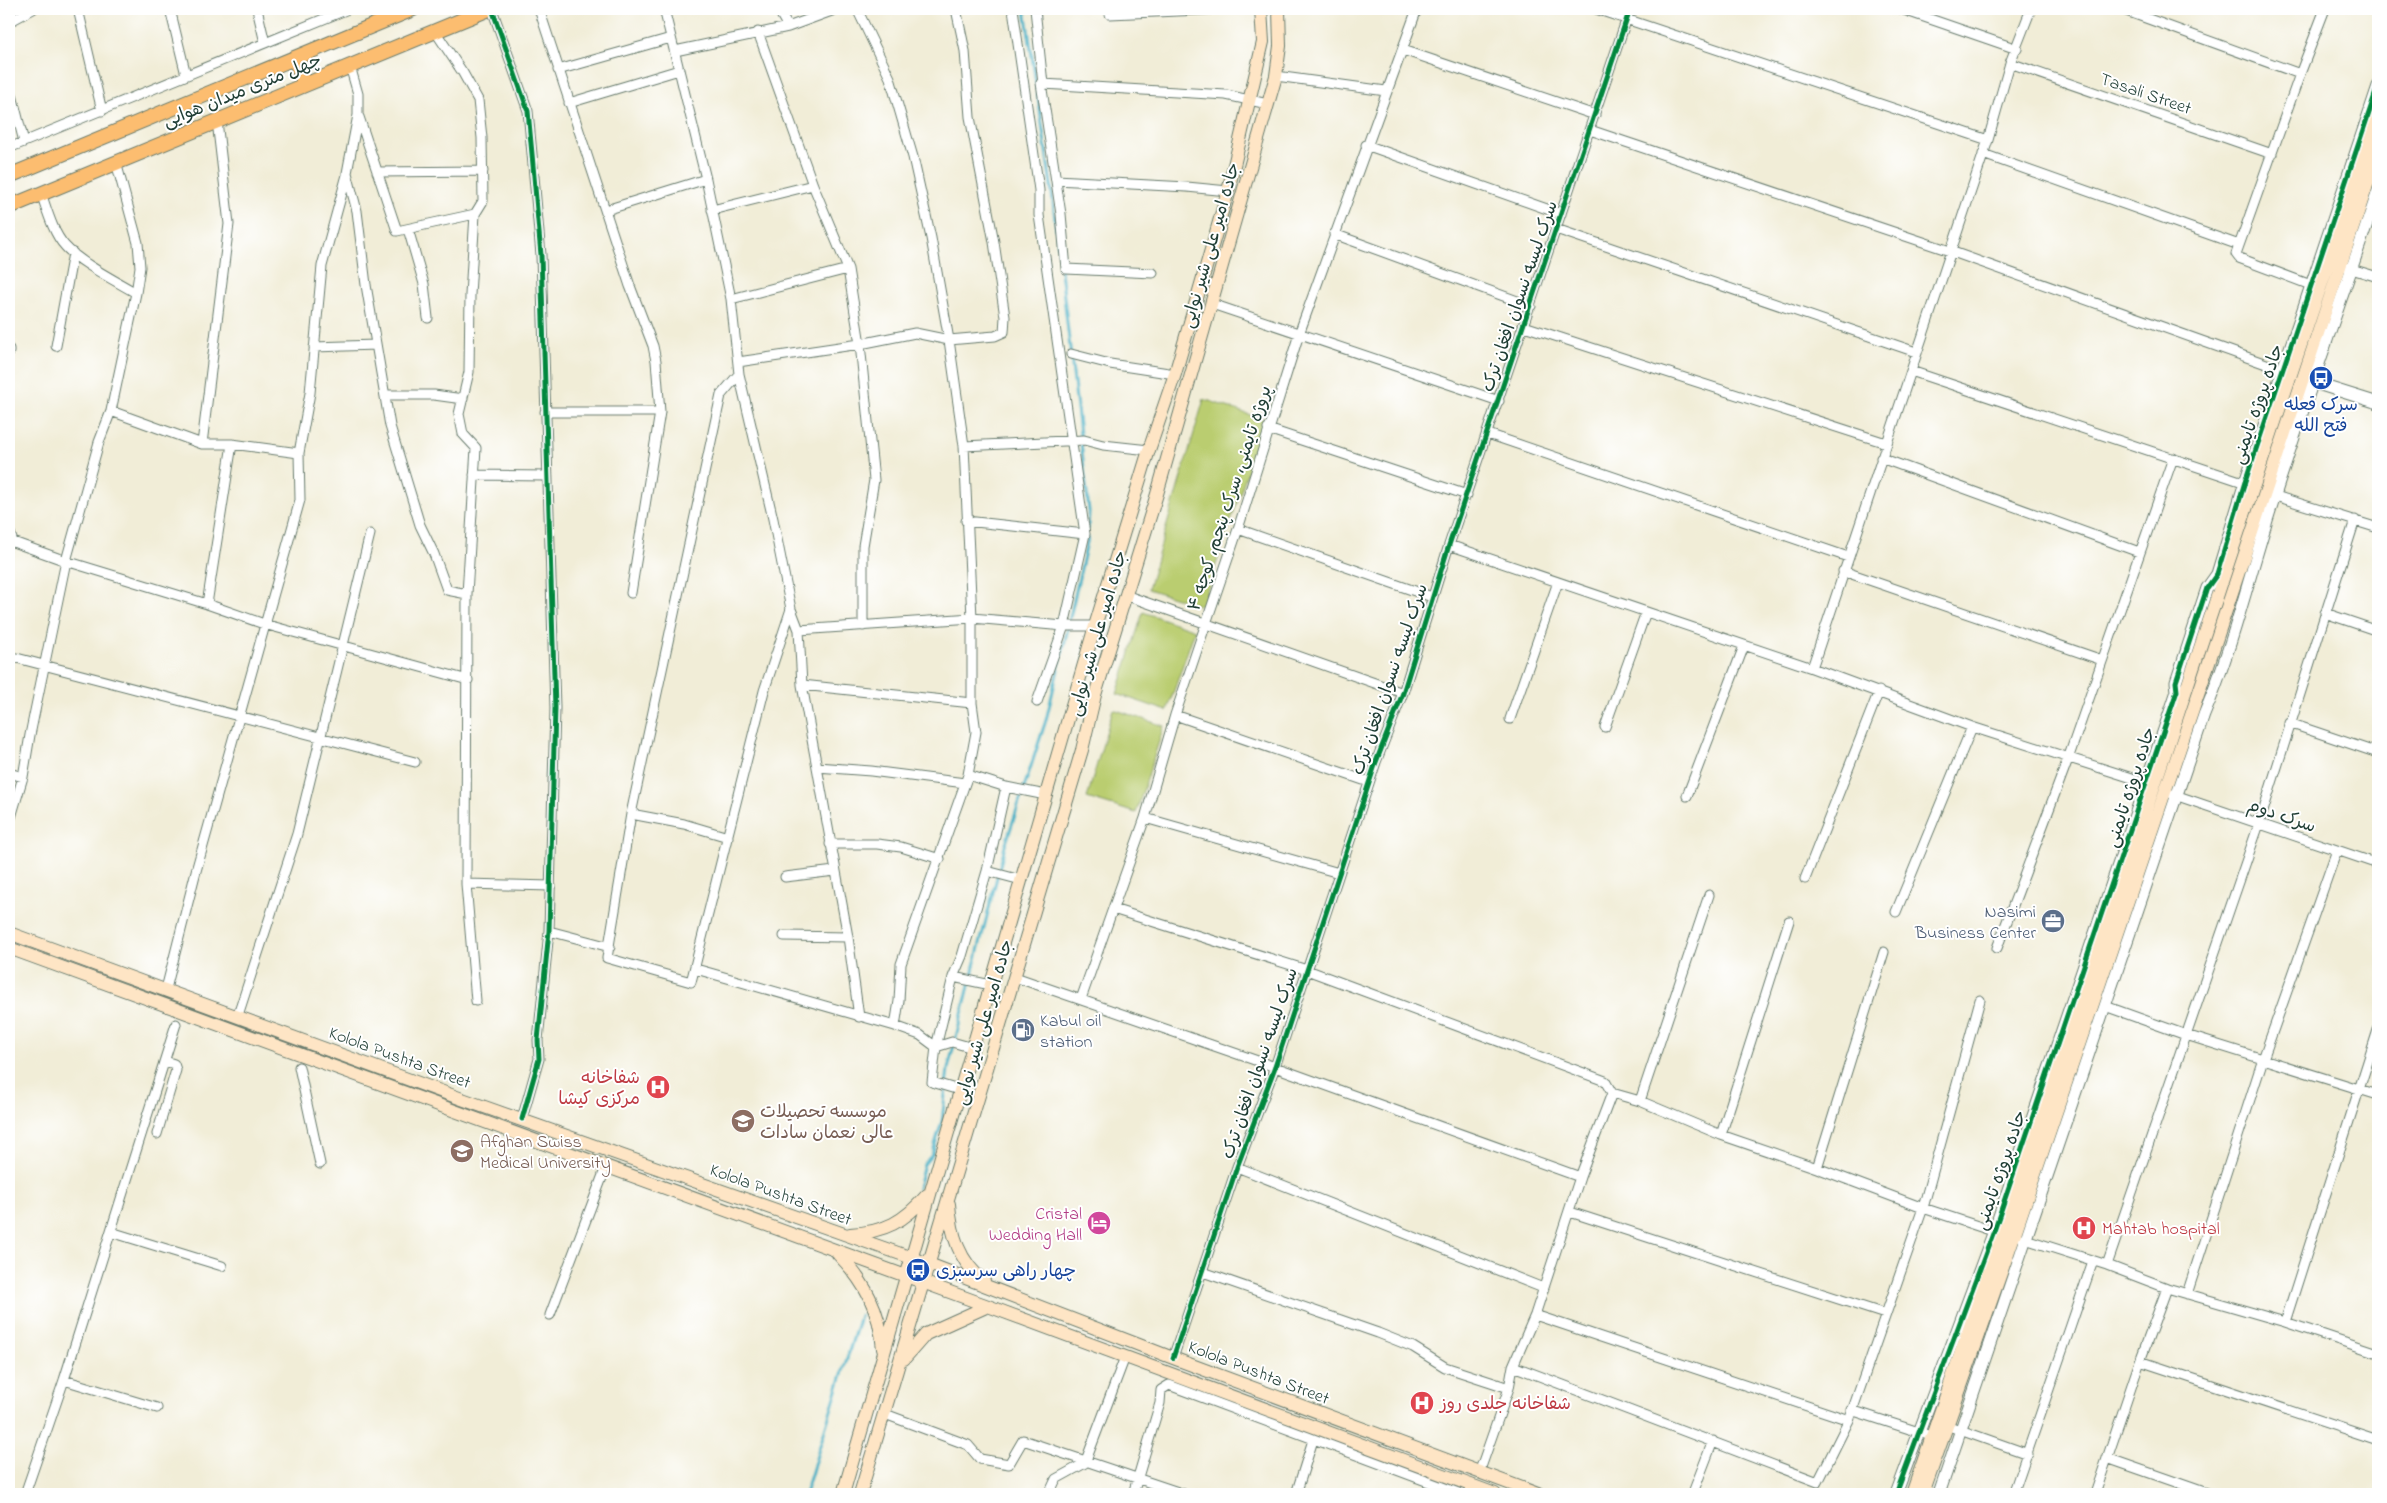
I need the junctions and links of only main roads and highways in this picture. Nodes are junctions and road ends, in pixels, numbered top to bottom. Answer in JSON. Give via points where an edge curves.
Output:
{"nodes":[{"id":1,"x":413,"y":9,"type":"edge"},
{"id":2,"x":490,"y":9,"type":"edge"},
{"id":3,"x":1261,"y":9,"type":"edge"},
{"id":4,"x":1279,"y":9,"type":"edge"},
{"id":5,"x":294,"y":58,"type":"junction"},
{"id":6,"x":305,"y":84,"type":"junction"},
{"id":7,"x":2378,"y":118,"type":"edge"},
{"id":8,"x":2378,"y":152,"type":"edge"},
{"id":9,"x":9,"y":176,"type":"edge"},
{"id":10,"x":9,"y":207,"type":"edge"},
{"id":11,"x":2297,"y":376,"type":"junction"},
{"id":12,"x":2161,"y":789,"type":"junction"},
{"id":13,"x":9,"y":933,"type":"edge"},
{"id":14,"x":44,"y":946,"type":"junction"},
{"id":15,"x":9,"y":948,"type":"edge"},
{"id":16,"x":40,"y":959,"type":"junction"},
{"id":17,"x":930,"y":1191,"type":"junction"},
{"id":18,"x":949,"y":1196,"type":"junction"},
{"id":19,"x":842,"y":1234,"type":"junction"},
{"id":20,"x":834,"y":1251,"type":"junction"},
{"id":21,"x":912,"y":1258,"type":"junction"},
{"id":22,"x":929,"y":1264,"type":"junction"},
{"id":23,"x":906,"y":1277,"type":"junction"},
{"id":24,"x":924,"y":1283,"type":"junction"},
{"id":25,"x":994,"y":1289,"type":"junction"},
{"id":26,"x":988,"y":1306,"type":"junction"},
{"id":27,"x":884,"y":1358,"type":"junction"},
{"id":28,"x":900,"y":1363,"type":"junction"},
{"id":29,"x":843,"y":1494,"type":"edge"},
{"id":30,"x":860,"y":1494,"type":"edge"},
{"id":31,"x":1494,"y":1494,"type":"edge"},
{"id":32,"x":1538,"y":1494,"type":"edge"},
{"id":33,"x":1912,"y":1494,"type":"edge"},
{"id":34,"x":1923,"y":1494,"type":"edge"}],
"edges":[{"from":1,"to":5,"type":"main road"},
{"from":2,"to":6,"type":"main road","name":"چهل متری میدان هوایی"},
{"from":3,"to":17,"type":"main road","via":[[1264,42],[1228,191],[1175,374],[1095,626]]},
{"from":4,"to":18,"type":"main road","name":"جاده امیر علی شیر نوایی","via":[[1280,46],[1276,76],[1157,494]]},
{"from":5,"to":6,"type":"main road"},
{"from":5,"to":9,"type":"main road"},
{"from":6,"to":10,"type":"main road","name":"چهل متری میدان هوایی"},
{"from":7,"to":11,"type":"main road","name":"جاده پروژه تایمنی","via":[[2316,287]]},
{"from":8,"to":11,"type":"main road","name":"جاده پروژه تایمنی","via":[[2346,267]]},
{"from":11,"to":12,"type":"main road","name":"جاده پروژه تایمنی"},
{"from":12,"to":33,"type":"main road","name":"جاده پروژه تایمنی","via":[[1925,1434]]},
{"from":12,"to":34,"type":"main road","name":"جاده پروژه تایمنی","via":[[2020,1237],[1946,1425]]},
{"from":13,"to":14,"type":"main road","name":"Kolola Pushta Street"},
{"from":14,"to":16,"type":"main road"},
{"from":14,"to":19,"type":"main road","name":"Kolola Pushta Street"},
{"from":15,"to":16,"type":"main road"},
{"from":16,"to":20,"type":"main road"},
{"from":17,"to":19,"type":"main road","via":[[898,1223],[869,1233]]},
{"from":17,"to":21,"type":"main road"},
{"from":18,"to":22,"type":"main road","name":"جاده امیر علی شیر نوایی"},
{"from":18,"to":25,"type":"main road","via":[[951,1224],[958,1250],[973,1273]]},
{"from":19,"to":21,"type":"main road","name":"Kolola Pushta Street"},
{"from":20,"to":23,"type":"main road"},
{"from":20,"to":27,"type":"main road","via":[[855,1272],[875,1306],[882,1330]]},
{"from":21,"to":22,"type":"main road","name":"Kolola Pushta Street"},
{"from":21,"to":23,"type":"main road"},
{"from":22,"to":24,"type":"main road","name":"جاده امیر علی شیر نوایی"},
{"from":22,"to":25,"type":"main road","name":"Kolola Pushta Street"},
{"from":23,"to":24,"type":"main road"},
{"from":23,"to":27,"type":"main road"},
{"from":24,"to":26,"type":"main road"},
{"from":24,"to":28,"type":"main road","name":"جاده امیر علی شیر نوایی"},
{"from":25,"to":32,"type":"main road","name":"Kolola Pushta Street"},
{"from":26,"to":28,"type":"main road","via":[[926,1334]]},
{"from":26,"to":31,"type":"main road"},
{"from":27,"to":29,"type":"main road"},
{"from":28,"to":30,"type":"main road","name":"جاده امیر علی شیر نوایی"}]}
